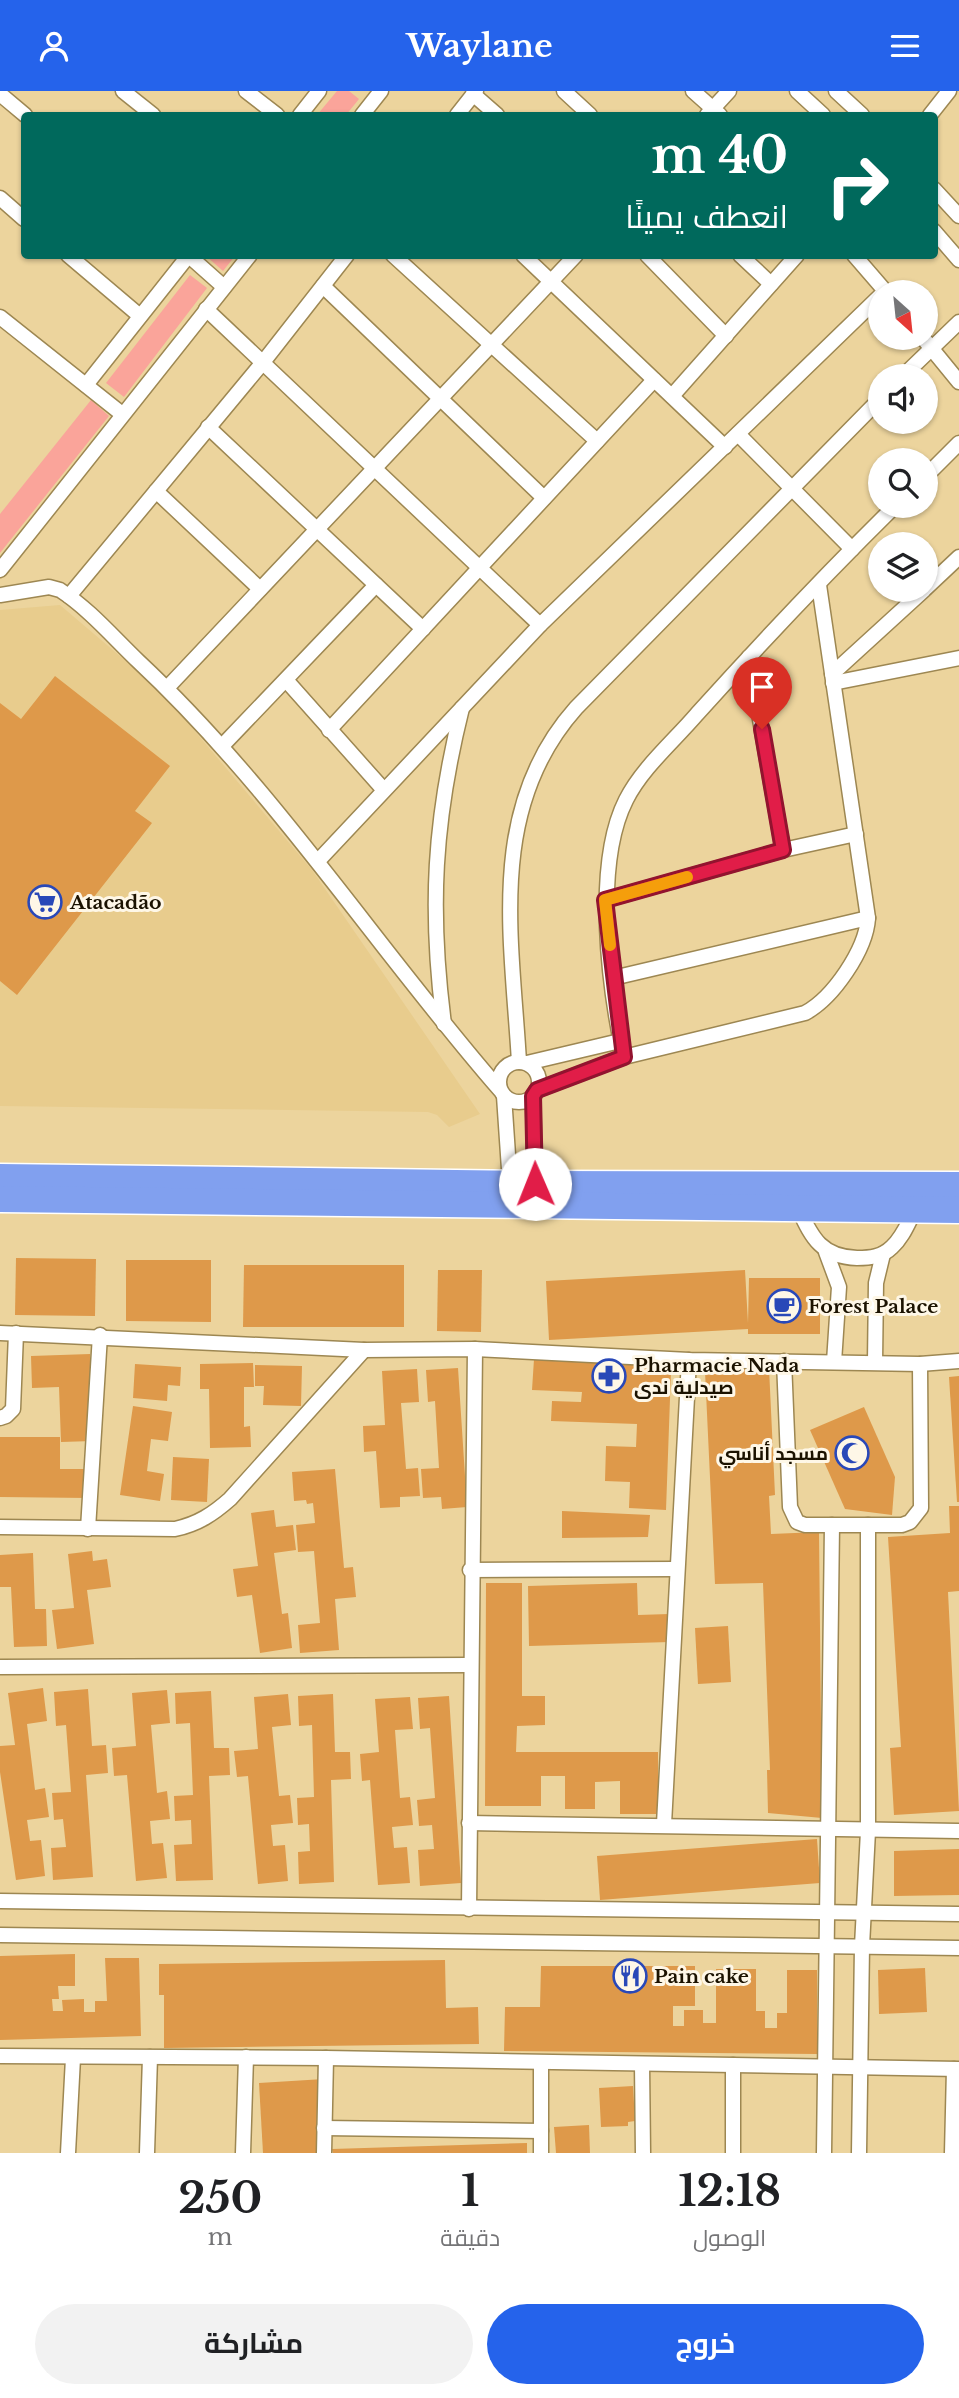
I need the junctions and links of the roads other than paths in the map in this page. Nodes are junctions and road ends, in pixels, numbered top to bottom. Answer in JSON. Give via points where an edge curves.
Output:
{"nodes":[{"id":1,"x":123,"y":91,"type":"edge"},
{"id":2,"x":246,"y":91,"type":"edge"},
{"id":3,"x":319,"y":91,"type":"edge"},
{"id":4,"x":564,"y":91,"type":"edge"},
{"id":5,"x":693,"y":91,"type":"edge"},
{"id":6,"x":729,"y":91,"type":"edge"},
{"id":7,"x":797,"y":91,"type":"edge"},
{"id":8,"x":836,"y":91,"type":"edge"},
{"id":9,"x":949,"y":91,"type":"edge"},
{"id":10,"x":475,"y":93,"type":"edge"},
{"id":11,"x":0,"y":94,"type":"edge"},
{"id":12,"x":22,"y":112,"type":"edge"},
{"id":13,"x":149,"y":112,"type":"edge"},
{"id":14,"x":273,"y":112,"type":"edge"},
{"id":15,"x":302,"y":112,"type":"edge"},
{"id":16,"x":459,"y":112,"type":"edge"},
{"id":17,"x":494,"y":112,"type":"edge"},
{"id":18,"x":587,"y":112,"type":"edge"},
{"id":19,"x":712,"y":112,"type":"edge"},
{"id":20,"x":714,"y":112,"type":"edge"},
{"id":21,"x":820,"y":112,"type":"edge"},
{"id":22,"x":859,"y":112,"type":"edge"},
{"id":23,"x":932,"y":112,"type":"edge"},
{"id":24,"x":938,"y":193,"type":"edge"},
{"id":25,"x":0,"y":198,"type":"edge"},
{"id":26,"x":21,"y":216,"type":"edge"},
{"id":27,"x":959,"y":216,"type":"edge"},
{"id":28,"x":938,"y":236,"type":"edge"},
{"id":29,"x":73,"y":259,"type":"edge"},
{"id":30,"x":186,"y":259,"type":"edge"},
{"id":31,"x":192,"y":259,"type":"edge"},
{"id":32,"x":247,"y":259,"type":"edge"},
{"id":33,"x":344,"y":259,"type":"edge"},
{"id":34,"x":397,"y":259,"type":"edge"},
{"id":35,"x":527,"y":259,"type":"edge"},
{"id":36,"x":572,"y":259,"type":"edge"},
{"id":37,"x":651,"y":259,"type":"edge"},
{"id":38,"x":744,"y":259,"type":"edge"},
{"id":39,"x":793,"y":259,"type":"edge"},
{"id":40,"x":857,"y":259,"type":"edge"},
{"id":41,"x":959,"y":260,"type":"edge"},
{"id":42,"x":874,"y":280,"type":"edge"},
{"id":43,"x":551,"y":282,"type":"junction"},
{"id":44,"x":771,"y":284,"type":"junction"},
{"id":45,"x":323,"y":286,"type":"junction"},
{"id":46,"x":225,"y":287,"type":"junction"},
{"id":47,"x":868,"y":308,"type":"edge"},
{"id":48,"x":206,"y":309,"type":"junction"},
{"id":49,"x":140,"y":316,"type":"junction"},
{"id":50,"x":0,"y":317,"type":"edge"},
{"id":51,"x":959,"y":322,"type":"edge"},
{"id":52,"x":726,"y":335,"type":"junction"},
{"id":53,"x":938,"y":336,"type":"edge"},
{"id":54,"x":492,"y":345,"type":"junction"},
{"id":55,"x":933,"y":350,"type":"edge"},
{"id":56,"x":264,"y":361,"type":"junction"},
{"id":57,"x":654,"y":380,"type":"junction"},
{"id":58,"x":959,"y":382,"type":"edge"},
{"id":59,"x":86,"y":385,"type":"junction"},
{"id":60,"x":672,"y":397,"type":"junction"},
{"id":61,"x":442,"y":399,"type":"junction"},
{"id":62,"x":868,"y":411,"type":"edge"},
{"id":63,"x":122,"y":414,"type":"junction"},
{"id":64,"x":208,"y":427,"type":"junction"},
{"id":65,"x":738,"y":434,"type":"junction"},
{"id":66,"x":597,"y":442,"type":"junction"},
{"id":67,"x":959,"y":443,"type":"edge"},
{"id":68,"x":725,"y":447,"type":"junction"},
{"id":69,"x":938,"y":464,"type":"edge"},
{"id":70,"x":376,"y":469,"type":"junction"},
{"id":71,"x":791,"y":489,"type":"junction"},
{"id":72,"x":156,"y":491,"type":"junction"},
{"id":73,"x":544,"y":498,"type":"junction"},
{"id":74,"x":883,"y":518,"type":"edge"},
{"id":75,"x":316,"y":529,"type":"junction"},
{"id":76,"x":852,"y":548,"type":"junction"},
{"id":77,"x":959,"y":557,"type":"edge"},
{"id":78,"x":480,"y":567,"type":"junction"},
{"id":79,"x":0,"y":570,"type":"edge"},
{"id":80,"x":938,"y":577,"type":"edge"},
{"id":81,"x":376,"y":585,"type":"junction"},
{"id":82,"x":820,"y":585,"type":"junction"},
{"id":83,"x":260,"y":589,"type":"junction"},
{"id":84,"x":0,"y":595,"type":"edge"},
{"id":85,"x":69,"y":596,"type":"junction"},
{"id":86,"x":912,"y":602,"type":"edge"},
{"id":87,"x":540,"y":625,"type":"junction"},
{"id":88,"x":423,"y":629,"type":"junction"},
{"id":89,"x":749,"y":657,"type":"junction"},
{"id":90,"x":959,"y":658,"type":"edge"},
{"id":91,"x":833,"y":679,"type":"junction"},
{"id":92,"x":286,"y":680,"type":"junction"},
{"id":93,"x":167,"y":688,"type":"junction"},
{"id":94,"x":463,"y":707,"type":"junction"},
{"id":95,"x":329,"y":730,"type":"junction"},
{"id":96,"x":222,"y":746,"type":"junction"},
{"id":97,"x":383,"y":789,"type":"junction"},
{"id":98,"x":856,"y":834,"type":"junction"},
{"id":99,"x":783,"y":850,"type":"junction"},
{"id":100,"x":318,"y":861,"type":"junction"},
{"id":101,"x":605,"y":900,"type":"junction"},
{"id":102,"x":868,"y":918,"type":"junction"},
{"id":103,"x":613,"y":978,"type":"junction"},
{"id":104,"x":444,"y":1025,"type":"junction"},
{"id":105,"x":620,"y":1041,"type":"junction"},
{"id":106,"x":624,"y":1057,"type":"junction"},
{"id":107,"x":523,"y":1063,"type":"junction"},
{"id":108,"x":502,"y":1093,"type":"junction"},
{"id":109,"x":535,"y":1093,"type":"junction"},
{"id":110,"x":0,"y":1177,"type":"edge"},
{"id":111,"x":523,"y":1184,"type":"junction"},
{"id":112,"x":959,"y":1185,"type":"edge"},
{"id":113,"x":0,"y":1199,"type":"edge"},
{"id":114,"x":799,"y":1210,"type":"junction"},
{"id":115,"x":915,"y":1210,"type":"junction"},
{"id":116,"x":959,"y":1210,"type":"edge"},
{"id":117,"x":826,"y":1252,"type":"junction"},
{"id":118,"x":883,"y":1254,"type":"junction"},
{"id":119,"x":0,"y":1333,"type":"edge"},
{"id":120,"x":16,"y":1333,"type":"junction"},
{"id":121,"x":100,"y":1335,"type":"junction"},
{"id":122,"x":475,"y":1349,"type":"junction"},
{"id":123,"x":363,"y":1350,"type":"junction"},
{"id":124,"x":689,"y":1360,"type":"junction"},
{"id":125,"x":784,"y":1361,"type":"junction"},
{"id":126,"x":834,"y":1361,"type":"junction"},
{"id":127,"x":959,"y":1361,"type":"edge"},
{"id":128,"x":875,"y":1362,"type":"junction"},
{"id":129,"x":920,"y":1364,"type":"junction"},
{"id":130,"x":0,"y":1418,"type":"edge"},
{"id":131,"x":832,"y":1525,"type":"junction"},
{"id":132,"x":869,"y":1525,"type":"junction"},
{"id":133,"x":0,"y":1527,"type":"edge"},
{"id":134,"x":88,"y":1529,"type":"junction"},
{"id":135,"x":676,"y":1569,"type":"junction"},
{"id":136,"x":470,"y":1570,"type":"junction"},
{"id":137,"x":469,"y":1665,"type":"junction"},
{"id":138,"x":0,"y":1667,"type":"edge"},
{"id":139,"x":469,"y":1823,"type":"junction"},
{"id":140,"x":664,"y":1824,"type":"junction"},
{"id":141,"x":829,"y":1830,"type":"junction"},
{"id":142,"x":868,"y":1831,"type":"junction"},
{"id":143,"x":959,"y":1831,"type":"edge"},
{"id":144,"x":0,"y":1901,"type":"edge"},
{"id":145,"x":469,"y":1909,"type":"junction"},
{"id":146,"x":829,"y":1911,"type":"junction"},
{"id":147,"x":864,"y":1912,"type":"junction"},
{"id":148,"x":959,"y":1914,"type":"edge"},
{"id":149,"x":0,"y":1935,"type":"edge"},
{"id":150,"x":862,"y":1946,"type":"junction"},
{"id":151,"x":828,"y":1947,"type":"junction"},
{"id":152,"x":959,"y":1948,"type":"edge"},
{"id":153,"x":0,"y":2056,"type":"edge"},
{"id":154,"x":150,"y":2057,"type":"junction"},
{"id":155,"x":246,"y":2057,"type":"junction"},
{"id":156,"x":72,"y":2058,"type":"junction"},
{"id":157,"x":326,"y":2058,"type":"junction"},
{"id":158,"x":541,"y":2063,"type":"junction"},
{"id":159,"x":642,"y":2064,"type":"junction"},
{"id":160,"x":733,"y":2065,"type":"junction"},
{"id":161,"x":827,"y":2067,"type":"junction"},
{"id":162,"x":860,"y":2068,"type":"junction"},
{"id":163,"x":956,"y":2069,"type":"edge"},
{"id":164,"x":324,"y":2127,"type":"junction"},
{"id":165,"x":541,"y":2131,"type":"junction"},
{"id":166,"x":68,"y":2153,"type":"edge"},
{"id":167,"x":147,"y":2153,"type":"edge"},
{"id":168,"x":243,"y":2153,"type":"edge"},
{"id":169,"x":324,"y":2153,"type":"edge"},
{"id":170,"x":541,"y":2153,"type":"edge"},
{"id":171,"x":643,"y":2153,"type":"edge"},
{"id":172,"x":733,"y":2153,"type":"edge"},
{"id":173,"x":824,"y":2153,"type":"edge"},
{"id":174,"x":859,"y":2153,"type":"edge"},
{"id":175,"x":952,"y":2153,"type":"edge"}],
"edges":[{"from":1,"to":13,"type":"street"},
{"from":2,"to":14,"type":"street"},
{"from":3,"to":15,"type":"street"},
{"from":4,"to":18,"type":"street"},
{"from":5,"to":19,"type":"street"},
{"from":6,"to":20,"type":"street"},
{"from":7,"to":21,"type":"street"},
{"from":8,"to":22,"type":"street"},
{"from":9,"to":23,"type":"street"},
{"from":10,"to":16,"type":"street"},
{"from":10,"to":17,"type":"street"},
{"from":11,"to":12,"type":"street"},
{"from":24,"to":27,"type":"street"},
{"from":25,"to":26,"type":"street"},
{"from":28,"to":41,"type":"street"},
{"from":29,"to":49,"type":"street"},
{"from":30,"to":49,"type":"street"},
{"from":31,"to":46,"type":"street"},
{"from":32,"to":46,"type":"street"},
{"from":33,"to":45,"type":"street"},
{"from":34,"to":54,"type":"street"},
{"from":35,"to":43,"type":"street"},
{"from":36,"to":43,"type":"street"},
{"from":37,"to":52,"type":"street"},
{"from":38,"to":44,"type":"street"},
{"from":39,"to":44,"type":"street"},
{"from":40,"to":42,"type":"street"},
{"from":43,"to":54,"type":"street"},
{"from":43,"to":57,"type":"street"},
{"from":44,"to":52,"type":"street"},
{"from":45,"to":56,"type":"street"},
{"from":45,"to":61,"type":"street"},
{"from":46,"to":48,"type":"street"},
{"from":47,"to":65,"type":"street"},
{"from":48,"to":56,"type":"street"},
{"from":48,"to":63,"type":"street"},
{"from":49,"to":59,"type":"street"},
{"from":50,"to":59,"type":"street"},
{"from":51,"to":53,"type":"street"},
{"from":52,"to":60,"type":"street"},
{"from":54,"to":61,"type":"street"},
{"from":54,"to":66,"type":"street"},
{"from":55,"to":58,"type":"street"},
{"from":56,"to":64,"type":"street"},
{"from":56,"to":70,"type":"street"},
{"from":57,"to":60,"type":"street"},
{"from":57,"to":66,"type":"street"},
{"from":59,"to":63,"type":"street"},
{"from":60,"to":68,"type":"street"},
{"from":61,"to":70,"type":"street"},
{"from":61,"to":73,"type":"street"},
{"from":62,"to":71,"type":"street"},
{"from":63,"to":79,"type":"street"},
{"from":64,"to":72,"type":"street"},
{"from":64,"to":75,"type":"street"},
{"from":65,"to":68,"type":"street"},
{"from":65,"to":71,"type":"street"},
{"from":66,"to":73,"type":"street"},
{"from":67,"to":69,"type":"street"},
{"from":68,"to":87,"type":"street"},
{"from":70,"to":75,"type":"street"},
{"from":70,"to":78,"type":"street"},
{"from":71,"to":76,"type":"street"},
{"from":71,"to":107,"type":"street","via":[[576,708],[538,763],[522,803],[510,868]]},
{"from":72,"to":83,"type":"street"},
{"from":72,"to":85,"type":"street"},
{"from":73,"to":78,"type":"street"},
{"from":74,"to":76,"type":"street"},
{"from":75,"to":81,"type":"street"},
{"from":75,"to":83,"type":"street"},
{"from":76,"to":82,"type":"street"},
{"from":77,"to":80,"type":"street"},
{"from":78,"to":87,"type":"street"},
{"from":78,"to":88,"type":"street"},
{"from":81,"to":88,"type":"street"},
{"from":81,"to":92,"type":"street"},
{"from":82,"to":89,"type":"street"},
{"from":82,"to":91,"type":"street"},
{"from":83,"to":93,"type":"street"},
{"from":84,"to":85,"type":"street","via":[[48,587]]},
{"from":85,"to":93,"type":"street"},
{"from":86,"to":91,"type":"street"},
{"from":87,"to":94,"type":"street"},
{"from":88,"to":95,"type":"street"},
{"from":89,"to":99,"type":"street"},
{"from":89,"to":101,"type":"street","via":[[626,800]]},
{"from":90,"to":91,"type":"street"},
{"from":91,"to":98,"type":"street"},
{"from":92,"to":95,"type":"street"},
{"from":92,"to":96,"type":"street"},
{"from":93,"to":96,"type":"street"},
{"from":94,"to":97,"type":"street"},
{"from":94,"to":104,"type":"street","via":[[447,769],[434,897]]},
{"from":95,"to":97,"type":"street"},
{"from":96,"to":100,"type":"street"},
{"from":97,"to":100,"type":"street"},
{"from":98,"to":99,"type":"street"},
{"from":98,"to":102,"type":"street"},
{"from":99,"to":101,"type":"street"},
{"from":100,"to":104,"type":"street"},
{"from":101,"to":103,"type":"street"},
{"from":102,"to":103,"type":"street"},
{"from":102,"to":106,"type":"street","via":[[862,948],[814,1008]]},
{"from":103,"to":105,"type":"street"},
{"from":104,"to":108,"type":"street"},
{"from":105,"to":106,"type":"street"},
{"from":105,"to":107,"type":"street"},
{"from":106,"to":109,"type":"street"},
{"from":107,"to":108,"type":"street","via":[[511,1063],[500,1074]]},
{"from":107,"to":109,"type":"street","via":[[537,1074]]},
{"from":108,"to":109,"type":"street","via":[[519,1102]]},
{"from":108,"to":111,"type":"street"},
{"from":109,"to":111,"type":"street"},
{"from":110,"to":111,"type":"highway"},
{"from":111,"to":112,"type":"highway"},
{"from":113,"to":114,"type":"highway"},
{"from":114,"to":115,"type":"highway"},
{"from":114,"to":117,"type":"street","via":[[811,1236]]},
{"from":115,"to":116,"type":"highway"},
{"from":115,"to":118,"type":"street","via":[[902,1236]]},
{"from":117,"to":118,"type":"street","via":[[851,1258]]},
{"from":117,"to":126,"type":"street","via":[[839,1287]]},
{"from":118,"to":128,"type":"street","via":[[876,1283]]},
{"from":119,"to":120,"type":"street"},
{"from":120,"to":121,"type":"street"},
{"from":120,"to":130,"type":"street","via":[[13,1409]]},
{"from":121,"to":123,"type":"street"},
{"from":121,"to":134,"type":"street"},
{"from":122,"to":123,"type":"street"},
{"from":122,"to":124,"type":"street"},
{"from":122,"to":136,"type":"street"},
{"from":123,"to":134,"type":"street","via":[[212,1514],[175,1529]]},
{"from":124,"to":125,"type":"street"},
{"from":124,"to":135,"type":"street"},
{"from":125,"to":126,"type":"street"},
{"from":125,"to":131,"type":"street","via":[[792,1515],[805,1525]]},
{"from":126,"to":128,"type":"street"},
{"from":127,"to":129,"type":"street"},
{"from":128,"to":129,"type":"street"},
{"from":129,"to":132,"type":"street","via":[[920,1508],[902,1525]]},
{"from":131,"to":132,"type":"street"},
{"from":131,"to":141,"type":"street"},
{"from":132,"to":142,"type":"street"},
{"from":133,"to":134,"type":"street"},
{"from":135,"to":136,"type":"street"},
{"from":135,"to":140,"type":"street"},
{"from":136,"to":137,"type":"street"},
{"from":137,"to":138,"type":"street"},
{"from":137,"to":139,"type":"street"},
{"from":139,"to":140,"type":"street"},
{"from":139,"to":145,"type":"street"},
{"from":140,"to":141,"type":"street"},
{"from":141,"to":142,"type":"street"},
{"from":141,"to":146,"type":"street"},
{"from":142,"to":143,"type":"street"},
{"from":142,"to":147,"type":"street"},
{"from":144,"to":145,"type":"street"},
{"from":145,"to":146,"type":"street"},
{"from":146,"to":147,"type":"street"},
{"from":146,"to":151,"type":"street"},
{"from":147,"to":148,"type":"street"},
{"from":147,"to":150,"type":"street"},
{"from":149,"to":151,"type":"street"},
{"from":150,"to":151,"type":"street"},
{"from":150,"to":152,"type":"street"},
{"from":150,"to":162,"type":"street"},
{"from":151,"to":161,"type":"street"},
{"from":153,"to":156,"type":"street"},
{"from":154,"to":155,"type":"street"},
{"from":154,"to":156,"type":"street"},
{"from":154,"to":167,"type":"street"},
{"from":155,"to":157,"type":"street"},
{"from":155,"to":168,"type":"street"},
{"from":156,"to":166,"type":"street"},
{"from":157,"to":158,"type":"street"},
{"from":157,"to":164,"type":"street"},
{"from":158,"to":159,"type":"street"},
{"from":158,"to":165,"type":"street"},
{"from":159,"to":160,"type":"street"},
{"from":159,"to":171,"type":"street"},
{"from":160,"to":161,"type":"street"},
{"from":160,"to":172,"type":"street"},
{"from":161,"to":162,"type":"street"},
{"from":161,"to":173,"type":"street"},
{"from":162,"to":163,"type":"street"},
{"from":162,"to":174,"type":"street"},
{"from":163,"to":175,"type":"street"},
{"from":164,"to":165,"type":"street"},
{"from":164,"to":169,"type":"street"},
{"from":165,"to":170,"type":"street"}]}
